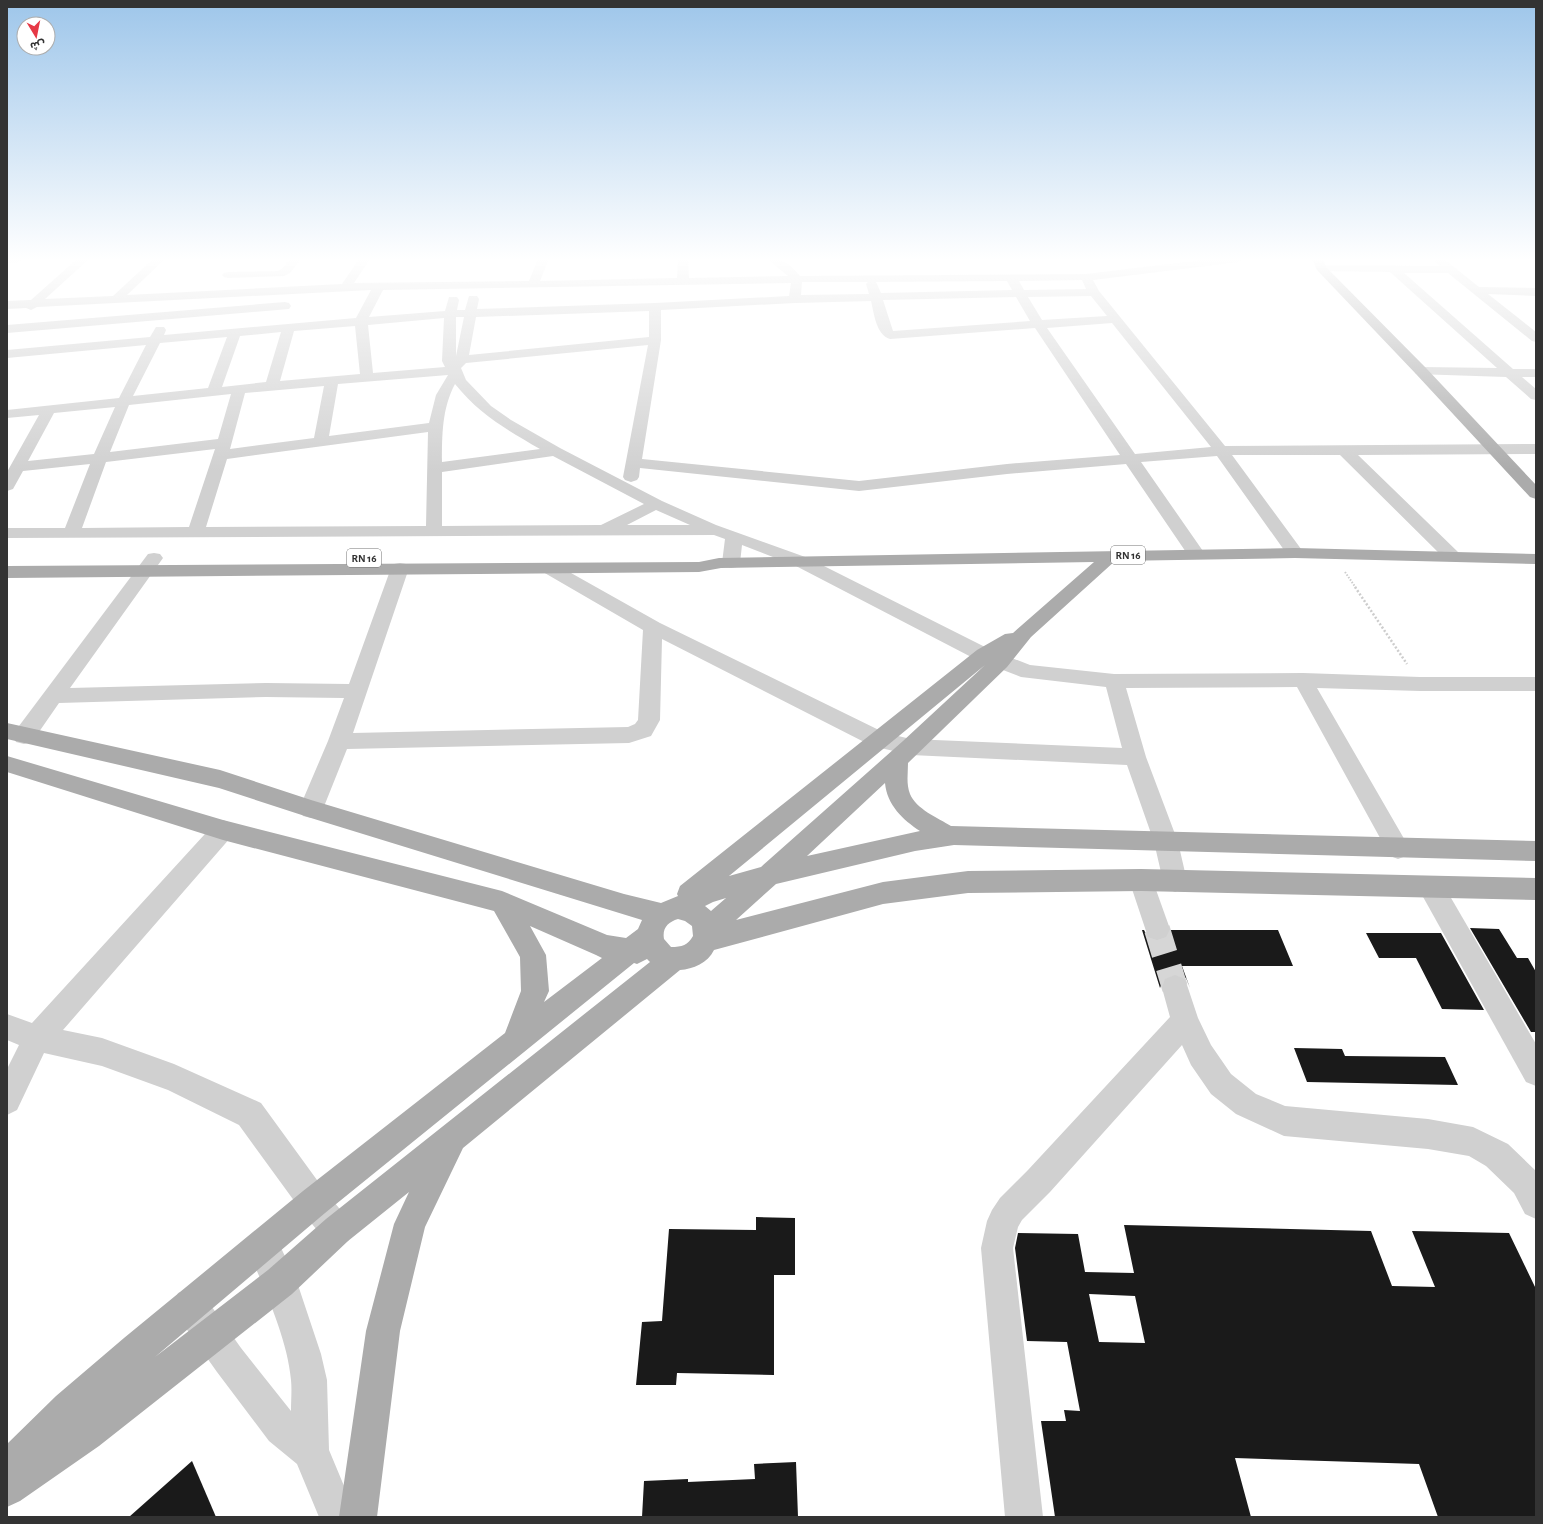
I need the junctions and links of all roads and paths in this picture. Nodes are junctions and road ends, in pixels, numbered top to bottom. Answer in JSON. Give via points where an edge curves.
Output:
{"nodes":[{"id":1,"x":159,"y":330,"type":"edge"},
{"id":2,"x":258,"y":330,"type":"edge"},
{"id":3,"x":288,"y":330,"type":"edge"},
{"id":4,"x":362,"y":330,"type":"edge"},
{"id":5,"x":452,"y":330,"type":"edge"},
{"id":6,"x":465,"y":330,"type":"edge"},
{"id":7,"x":655,"y":330,"type":"edge"},
{"id":8,"x":885,"y":330,"type":"edge"},
{"id":9,"x":956,"y":330,"type":"edge"},
{"id":10,"x":1042,"y":330,"type":"edge"},
{"id":11,"x":1124,"y":330,"type":"edge"},
{"id":12,"x":1382,"y":330,"type":"edge"},
{"id":13,"x":1462,"y":330,"type":"edge"},
{"id":14,"x":1526,"y":330,"type":"edge"},
{"id":15,"x":235,"y":332,"type":"junction"},
{"id":16,"x":1536,"y":338,"type":"edge"},
{"id":17,"x":154,"y":340,"type":"junction"},
{"id":18,"x":655,"y":340,"type":"junction"},
{"id":19,"x":7,"y":354,"type":"edge"},
{"id":20,"x":455,"y":366,"type":"junction"},
{"id":21,"x":1421,"y":371,"type":"junction"},
{"id":22,"x":1510,"y":372,"type":"junction"},
{"id":23,"x":1536,"y":373,"type":"edge"},
{"id":24,"x":367,"y":377,"type":"junction"},
{"id":25,"x":332,"y":380,"type":"junction"},
{"id":26,"x":272,"y":386,"type":"junction"},
{"id":27,"x":239,"y":388,"type":"junction"},
{"id":28,"x":214,"y":391,"type":"junction"},
{"id":29,"x":1536,"y":396,"type":"edge"},
{"id":30,"x":124,"y":401,"type":"junction"},
{"id":31,"x":49,"y":410,"type":"junction"},
{"id":32,"x":7,"y":414,"type":"edge"},
{"id":33,"x":435,"y":427,"type":"junction"},
{"id":34,"x":321,"y":442,"type":"junction"},
{"id":35,"x":222,"y":449,"type":"junction"},
{"id":36,"x":1495,"y":449,"type":"junction"},
{"id":37,"x":1536,"y":449,"type":"edge"},
{"id":38,"x":555,"y":451,"type":"junction"},
{"id":39,"x":1221,"y":451,"type":"junction"},
{"id":40,"x":1345,"y":451,"type":"junction"},
{"id":41,"x":100,"y":458,"type":"junction"},
{"id":42,"x":1130,"y":458,"type":"junction"},
{"id":43,"x":633,"y":463,"type":"junction"},
{"id":44,"x":19,"y":467,"type":"junction"},
{"id":45,"x":435,"y":468,"type":"junction"},
{"id":46,"x":8,"y":483,"type":"edge"},
{"id":47,"x":629,"y":490,"type":"junction"},
{"id":48,"x":1536,"y":494,"type":"edge"},
{"id":49,"x":656,"y":504,"type":"junction"},
{"id":50,"x":434,"y":530,"type":"junction"},
{"id":51,"x":716,"y":530,"type":"junction"},
{"id":52,"x":602,"y":531,"type":"junction"},
{"id":53,"x":196,"y":532,"type":"junction"},
{"id":54,"x":7,"y":533,"type":"edge"},
{"id":55,"x":72,"y":533,"type":"junction"},
{"id":56,"x":734,"y":536,"type":"junction"},
{"id":57,"x":1295,"y":552,"type":"junction"},
{"id":58,"x":1332,"y":553,"type":"junction"},
{"id":59,"x":1196,"y":554,"type":"junction"},
{"id":60,"x":1111,"y":556,"type":"junction"},
{"id":61,"x":1452,"y":556,"type":"junction"},
{"id":62,"x":7,"y":559,"type":"edge"},
{"id":63,"x":1536,"y":559,"type":"edge"},
{"id":64,"x":802,"y":562,"type":"junction"},
{"id":65,"x":725,"y":563,"type":"junction"},
{"id":66,"x":150,"y":565,"type":"junction"},
{"id":67,"x":400,"y":568,"type":"junction"},
{"id":68,"x":549,"y":568,"type":"junction"},
{"id":69,"x":7,"y":572,"type":"edge"},
{"id":70,"x":653,"y":627,"type":"junction"},
{"id":71,"x":992,"y":658,"type":"junction"},
{"id":72,"x":1303,"y":680,"type":"junction"},
{"id":73,"x":1114,"y":681,"type":"junction"},
{"id":74,"x":1420,"y":684,"type":"junction"},
{"id":75,"x":1536,"y":684,"type":"edge"},
{"id":76,"x":356,"y":691,"type":"junction"},
{"id":77,"x":53,"y":696,"type":"junction"},
{"id":78,"x":15,"y":734,"type":"edge"},
{"id":79,"x":880,"y":740,"type":"junction"},
{"id":80,"x":339,"y":741,"type":"junction"},
{"id":81,"x":904,"y":753,"type":"junction"},
{"id":82,"x":1135,"y":757,"type":"junction"},
{"id":83,"x":7,"y":764,"type":"edge"},
{"id":84,"x":311,"y":809,"type":"junction"},
{"id":85,"x":223,"y":830,"type":"junction"},
{"id":86,"x":948,"y":836,"type":"junction"},
{"id":87,"x":1166,"y":842,"type":"junction"},
{"id":88,"x":1398,"y":849,"type":"junction"},
{"id":89,"x":1536,"y":851,"type":"edge"},
{"id":90,"x":770,"y":874,"type":"junction"},
{"id":91,"x":1141,"y":880,"type":"junction"},
{"id":92,"x":1175,"y":881,"type":"junction"},
{"id":93,"x":1431,"y":888,"type":"junction"},
{"id":94,"x":1536,"y":889,"type":"edge"},
{"id":95,"x":502,"y":902,"type":"junction"},
{"id":96,"x":1157,"y":930,"type":"tunnel mouth"},
{"id":97,"x":660,"y":933,"type":"junction"},
{"id":98,"x":706,"y":935,"type":"junction"},
{"id":99,"x":1175,"y":988,"type":"tunnel mouth"},
{"id":100,"x":1185,"y":1021,"type":"junction"},
{"id":101,"x":7,"y":1027,"type":"edge"},
{"id":102,"x":37,"y":1038,"type":"junction"},
{"id":103,"x":517,"y":1039,"type":"junction"},
{"id":104,"x":1536,"y":1072,"type":"edge"},
{"id":105,"x":7,"y":1100,"type":"edge"},
{"id":106,"x":453,"y":1136,"type":"junction"},
{"id":107,"x":314,"y":1202,"type":"junction"},
{"id":108,"x":1536,"y":1203,"type":"edge"},
{"id":109,"x":337,"y":1230,"type":"junction"},
{"id":110,"x":263,"y":1247,"type":"junction"},
{"id":111,"x":280,"y":1282,"type":"junction"},
{"id":112,"x":190,"y":1306,"type":"junction"},
{"id":113,"x":212,"y":1336,"type":"junction"},
{"id":114,"x":310,"y":1451,"type":"junction"},
{"id":115,"x":7,"y":1470,"type":"edge"},
{"id":116,"x":7,"y":1488,"type":"edge"},
{"id":117,"x":338,"y":1517,"type":"edge"},
{"id":118,"x":358,"y":1517,"type":"edge"},
{"id":119,"x":1024,"y":1517,"type":"edge"}],
"edges":[{"from":1,"to":17,"type":"street"},
{"from":2,"to":15,"type":"street"},
{"from":3,"to":26,"type":"street"},
{"from":4,"to":24,"type":"street"},
{"from":5,"to":20,"type":"street"},
{"from":6,"to":20,"type":"street"},
{"from":7,"to":18,"type":"street"},
{"from":8,"to":9,"type":"street","via":[[890,335]]},
{"from":10,"to":42,"type":"street"},
{"from":11,"to":39,"type":"street"},
{"from":12,"to":21,"type":"main road"},
{"from":13,"to":22,"type":"street"},
{"from":14,"to":16,"type":"street"},
{"from":15,"to":17,"type":"street"},
{"from":15,"to":28,"type":"street"},
{"from":17,"to":19,"type":"street"},
{"from":17,"to":30,"type":"street"},
{"from":18,"to":20,"type":"street"},
{"from":18,"to":43,"type":"street"},
{"from":20,"to":24,"type":"street"},
{"from":20,"to":33,"type":"street","via":[[443,395]]},
{"from":20,"to":38,"type":"street","via":[[466,388],[486,409]]},
{"from":21,"to":22,"type":"street"},
{"from":21,"to":36,"type":"main road"},
{"from":22,"to":23,"type":"street"},
{"from":22,"to":29,"type":"street"},
{"from":24,"to":25,"type":"street"},
{"from":25,"to":26,"type":"street"},
{"from":25,"to":34,"type":"street"},
{"from":26,"to":27,"type":"street"},
{"from":27,"to":28,"type":"street"},
{"from":27,"to":35,"type":"street"},
{"from":28,"to":30,"type":"street"},
{"from":30,"to":31,"type":"street"},
{"from":30,"to":41,"type":"street"},
{"from":31,"to":32,"type":"street"},
{"from":31,"to":44,"type":"street"},
{"from":33,"to":34,"type":"street"},
{"from":33,"to":45,"type":"street"},
{"from":34,"to":35,"type":"street"},
{"from":35,"to":41,"type":"street"},
{"from":35,"to":53,"type":"street"},
{"from":36,"to":37,"type":"street"},
{"from":36,"to":40,"type":"street"},
{"from":36,"to":48,"type":"main road"},
{"from":38,"to":45,"type":"street"},
{"from":38,"to":47,"type":"street"},
{"from":39,"to":40,"type":"street"},
{"from":39,"to":42,"type":"street"},
{"from":39,"to":57,"type":"street"},
{"from":40,"to":61,"type":"street"},
{"from":41,"to":44,"type":"street"},
{"from":41,"to":55,"type":"street"},
{"from":42,"to":43,"type":"street","via":[[859,486]]},
{"from":42,"to":59,"type":"street"},
{"from":43,"to":47,"type":"street"},
{"from":44,"to":46,"type":"street"},
{"from":45,"to":50,"type":"street"},
{"from":47,"to":49,"type":"street"},
{"from":49,"to":51,"type":"street"},
{"from":49,"to":52,"type":"street"},
{"from":50,"to":52,"type":"street"},
{"from":50,"to":53,"type":"street"},
{"from":51,"to":52,"type":"street"},
{"from":51,"to":56,"type":"street"},
{"from":53,"to":55,"type":"street"},
{"from":54,"to":55,"type":"street"},
{"from":56,"to":64,"type":"street"},
{"from":56,"to":65,"type":"street"},
{"from":57,"to":58,"type":"main road","number":"RN 16"},
{"from":57,"to":59,"type":"main road","number":"RN 16"},
{"from":58,"to":61,"type":"main road","number":"RN 16"},
{"from":58,"to":74,"type":"path"},
{"from":59,"to":60,"type":"main road","number":"RN 16"},
{"from":60,"to":64,"type":"main road","number":"RN 16"},
{"from":60,"to":71,"type":"main road"},
{"from":61,"to":63,"type":"main road","number":"RN 16"},
{"from":62,"to":66,"type":"main road","number":"RN 16"},
{"from":64,"to":65,"type":"main road","number":"RN 16"},
{"from":64,"to":71,"type":"street"},
{"from":65,"to":66,"type":"main road","number":"RN 16","via":[[701,558]]},
{"from":65,"to":68,"type":"main road","number":"RN 16","via":[[699,567]]},
{"from":66,"to":67,"type":"main road","number":"RN 16"},
{"from":66,"to":69,"type":"main road","number":"RN 16"},
{"from":66,"to":77,"type":"street"},
{"from":67,"to":68,"type":"main road","number":"RN 16"},
{"from":67,"to":76,"type":"street"},
{"from":68,"to":70,"type":"street"},
{"from":70,"to":79,"type":"street"},
{"from":70,"to":80,"type":"street","via":[[649,720],[643,730],[629,735]]},
{"from":71,"to":73,"type":"street","via":[[1028,672]]},
{"from":71,"to":79,"type":"main road"},
{"from":71,"to":81,"type":"main road"},
{"from":72,"to":73,"type":"street"},
{"from":72,"to":74,"type":"street"},
{"from":72,"to":88,"type":"street"},
{"from":73,"to":82,"type":"street"},
{"from":74,"to":75,"type":"street"},
{"from":76,"to":77,"type":"street","via":[[266,690]]},
{"from":76,"to":80,"type":"street"},
{"from":77,"to":78,"type":"street"},
{"from":78,"to":84,"type":"main road","via":[[220,778]]},
{"from":79,"to":81,"type":"street"},
{"from":79,"to":97,"type":"main road"},
{"from":80,"to":84,"type":"street"},
{"from":81,"to":82,"type":"street"},
{"from":81,"to":86,"type":"main road","via":[[897,788],[903,804]]},
{"from":81,"to":90,"type":"main road"},
{"from":82,"to":87,"type":"street"},
{"from":83,"to":85,"type":"main road"},
{"from":84,"to":97,"type":"main road","via":[[624,905]]},
{"from":85,"to":95,"type":"main road"},
{"from":85,"to":102,"type":"street"},
{"from":86,"to":87,"type":"main road"},
{"from":86,"to":90,"type":"main road"},
{"from":87,"to":88,"type":"main road"},
{"from":87,"to":92,"type":"street"},
{"from":88,"to":89,"type":"main road"},
{"from":90,"to":97,"type":"main road","via":[[703,894]]},
{"from":90,"to":98,"type":"main road"},
{"from":91,"to":92,"type":"main road"},
{"from":91,"to":96,"type":"street"},
{"from":91,"to":98,"type":"main road","via":[[968,882],[883,893]]},
{"from":92,"to":93,"type":"main road"},
{"from":93,"to":94,"type":"main road"},
{"from":93,"to":104,"type":"street"},
{"from":95,"to":97,"type":"main road","via":[[605,946]]},
{"from":95,"to":103,"type":"main road","via":[[533,955],[535,991]]},
{"from":97,"to":98,"type":"main road","via":[[695,912],[705,923]]},
{"from":97,"to":98,"type":"main road","via":[[684,958],[701,948]]},
{"from":97,"to":103,"type":"main road"},
{"from":97,"to":106,"type":"main road"},
{"from":99,"to":100,"type":"street"},
{"from":100,"to":108,"type":"street","via":[[1201,1055],[1221,1084],[1246,1104],[1284,1121],[1428,1134],[1473,1142],[1497,1155],[1525,1182]]},
{"from":100,"to":119,"type":"street","via":[[1011,1209],[1004,1221],[997,1248]]},
{"from":101,"to":102,"type":"street"},
{"from":102,"to":105,"type":"street"},
{"from":102,"to":107,"type":"street","via":[[102,1052],[174,1078],[250,1114]]},
{"from":103,"to":107,"type":"main road"},
{"from":106,"to":109,"type":"main road"},
{"from":106,"to":118,"type":"main road","via":[[410,1224],[400,1262],[383,1331]]},
{"from":107,"to":109,"type":"street"},
{"from":107,"to":110,"type":"main road"},
{"from":109,"to":111,"type":"main road"},
{"from":110,"to":111,"type":"street"},
{"from":110,"to":112,"type":"main road"},
{"from":111,"to":113,"type":"main road"},
{"from":111,"to":114,"type":"street","via":[[304,1354],[309,1380]]},
{"from":112,"to":113,"type":"street"},
{"from":112,"to":115,"type":"main road","via":[[77,1401]]},
{"from":113,"to":114,"type":"street","via":[[282,1428]]},
{"from":113,"to":116,"type":"main road","via":[[86,1433]]},
{"from":114,"to":117,"type":"street"}]}
